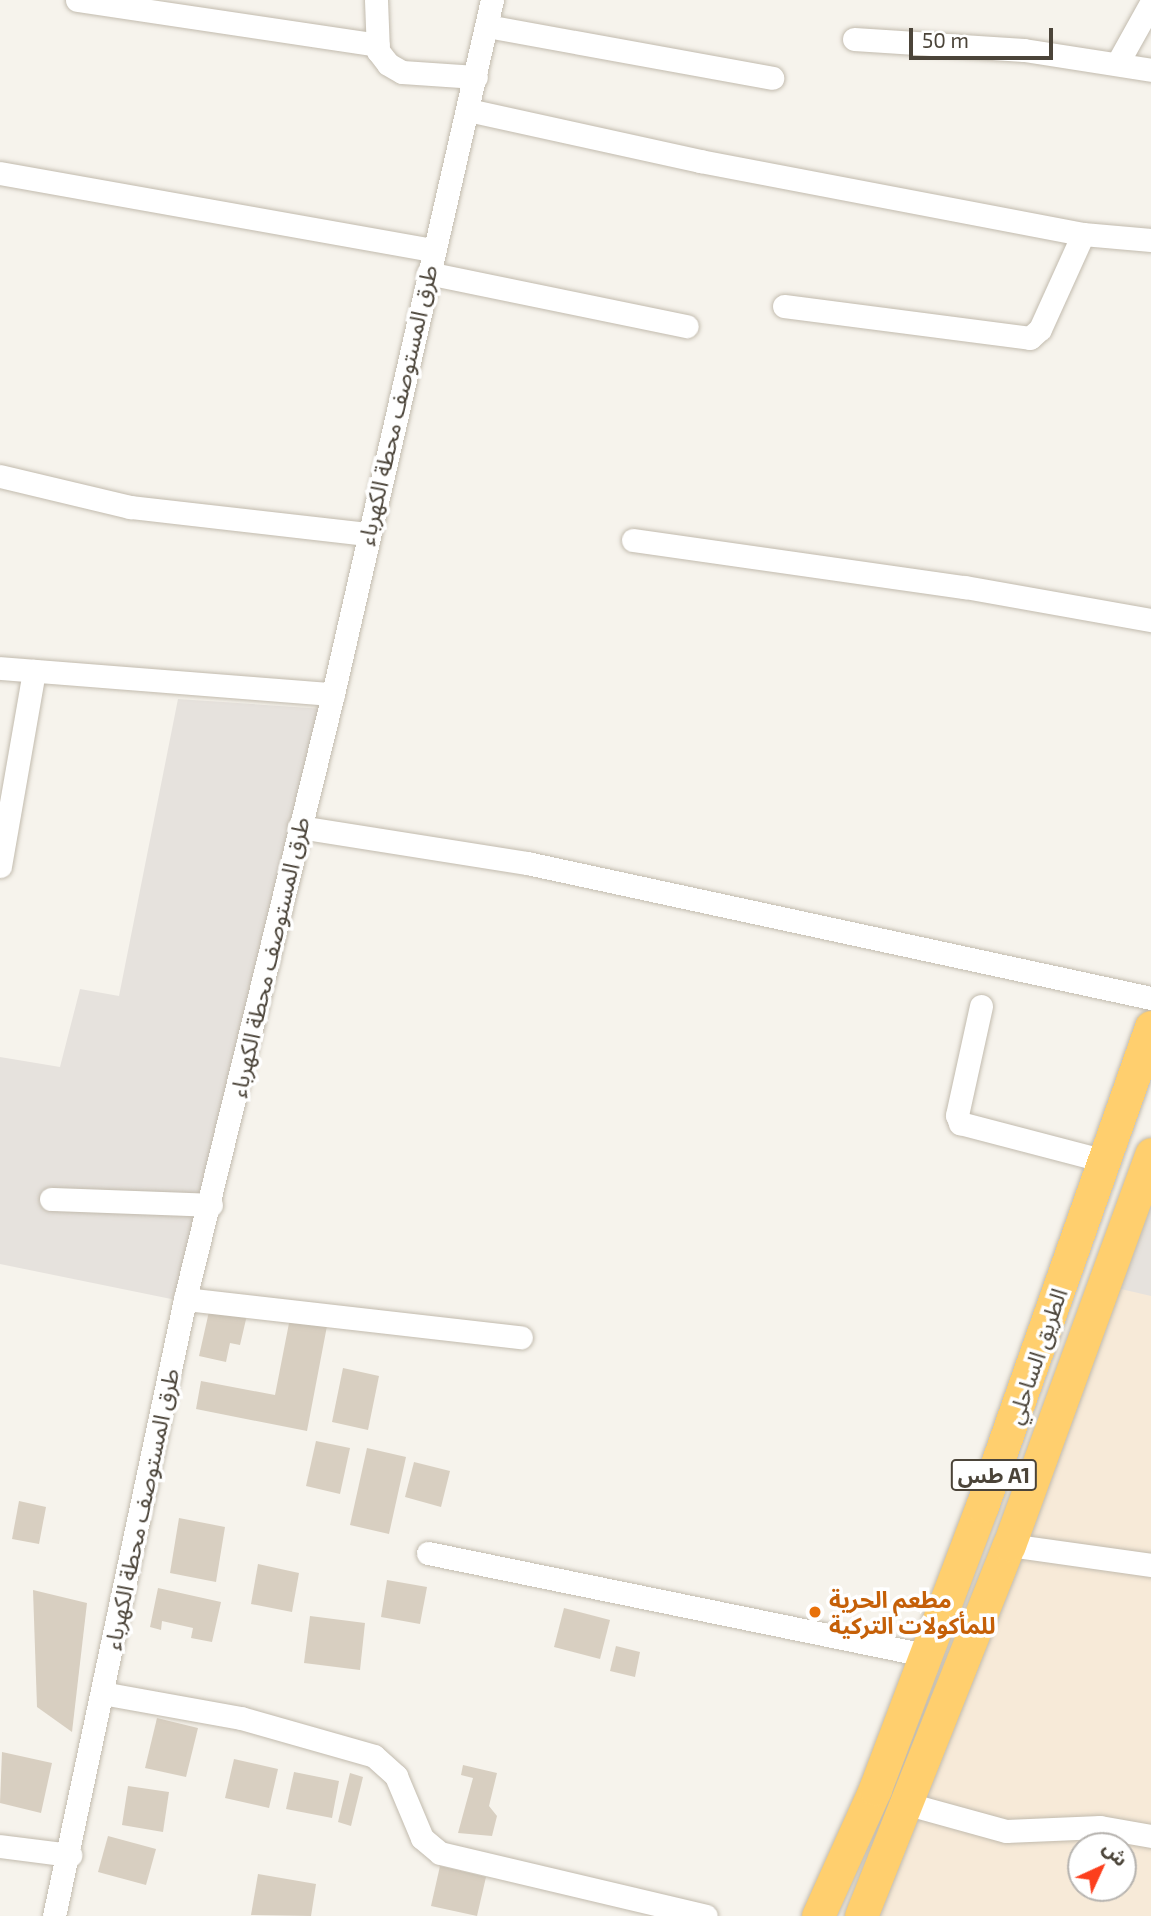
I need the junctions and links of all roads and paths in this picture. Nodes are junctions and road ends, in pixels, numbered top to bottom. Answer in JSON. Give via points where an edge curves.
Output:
{"nodes":[{"id":1,"x":77,"y":0,"type":"edge"},
{"id":2,"x":376,"y":0,"type":"edge"},
{"id":3,"x":492,"y":0,"type":"edge"},
{"id":4,"x":1151,"y":3,"type":"edge"},
{"id":5,"x":487,"y":26,"type":"junction"},
{"id":6,"x":854,"y":38,"type":"dead end"},
{"id":7,"x":378,"y":44,"type":"junction"},
{"id":8,"x":1117,"y":64,"type":"junction"},
{"id":9,"x":1151,"y":70,"type":"edge"},
{"id":10,"x":477,"y":77,"type":"junction"},
{"id":11,"x":772,"y":78,"type":"dead end"},
{"id":12,"x":468,"y":110,"type":"junction"},
{"id":13,"x":0,"y":175,"type":"edge"},
{"id":14,"x":1083,"y":234,"type":"junction"},
{"id":15,"x":1151,"y":240,"type":"edge"},
{"id":16,"x":434,"y":250,"type":"junction"},
{"id":17,"x":428,"y":273,"type":"junction"},
{"id":18,"x":784,"y":306,"type":"dead end"},
{"id":19,"x":687,"y":326,"type":"dead end"},
{"id":20,"x":0,"y":476,"type":"edge"},
{"id":21,"x":366,"y":534,"type":"junction"},
{"id":22,"x":633,"y":540,"type":"dead end"},
{"id":23,"x":1151,"y":620,"type":"edge"},
{"id":24,"x":0,"y":668,"type":"edge"},
{"id":25,"x":34,"y":671,"type":"junction"},
{"id":26,"x":333,"y":694,"type":"junction"},
{"id":27,"x":299,"y":827,"type":"junction"},
{"id":28,"x":0,"y":866,"type":"edge"},
{"id":29,"x":1151,"y":998,"type":"edge"},
{"id":30,"x":981,"y":1006,"type":"dead end"},
{"id":31,"x":1151,"y":1027,"type":"edge"},
{"id":32,"x":1151,"y":1153,"type":"edge"},
{"id":33,"x":1105,"y":1161,"type":"junction"},
{"id":34,"x":51,"y":1199,"type":"dead end"},
{"id":35,"x":211,"y":1205,"type":"junction"},
{"id":36,"x":186,"y":1299,"type":"junction"},
{"id":37,"x":521,"y":1337,"type":"dead end"},
{"id":38,"x":1009,"y":1545,"type":"junction"},
{"id":39,"x":429,"y":1553,"type":"dead end"},
{"id":40,"x":1151,"y":1565,"type":"edge"},
{"id":41,"x":925,"y":1655,"type":"junction"},
{"id":42,"x":102,"y":1693,"type":"junction"},
{"id":43,"x":908,"y":1804,"type":"junction"},
{"id":44,"x":1151,"y":1836,"type":"edge"},
{"id":45,"x":0,"y":1846,"type":"edge"},
{"id":46,"x":71,"y":1855,"type":"junction"},
{"id":47,"x":54,"y":1916,"type":"edge"},
{"id":48,"x":706,"y":1916,"type":"edge"},
{"id":49,"x":818,"y":1916,"type":"edge"},
{"id":50,"x":861,"y":1916,"type":"edge"}],
"edges":[{"from":1,"to":7,"type":"street"},
{"from":2,"to":7,"type":"street"},
{"from":3,"to":5,"type":"street","name":"طرق المستوصف محطة الكهرباء"},
{"from":4,"to":8,"type":"street"},
{"from":5,"to":10,"type":"street","name":"طرق المستوصف محطة الكهرباء"},
{"from":5,"to":11,"type":"street"},
{"from":6,"to":8,"type":"street","via":[[1024,50]]},
{"from":7,"to":10,"type":"street","via":[[387,64],[402,72]]},
{"from":8,"to":9,"type":"street"},
{"from":10,"to":12,"type":"street","name":"طرق المستوصف محطة الكهرباء"},
{"from":12,"to":14,"type":"street","via":[[700,161]]},
{"from":12,"to":16,"type":"street","name":"طرق المستوصف محطة الكهرباء"},
{"from":13,"to":16,"type":"street"},
{"from":14,"to":15,"type":"street"},
{"from":14,"to":18,"type":"street","via":[[1040,329],[1030,338]]},
{"from":16,"to":17,"type":"street","name":"طرق المستوصف محطة الكهرباء"},
{"from":17,"to":19,"type":"street"},
{"from":17,"to":21,"type":"street","name":"طرق المستوصف محطة الكهرباء"},
{"from":20,"to":21,"type":"street","via":[[130,508]]},
{"from":21,"to":26,"type":"street","name":"طرق المستوصف محطة الكهرباء"},
{"from":22,"to":23,"type":"street","via":[[965,587]]},
{"from":24,"to":25,"type":"street"},
{"from":25,"to":26,"type":"street"},
{"from":25,"to":28,"type":"street"},
{"from":26,"to":27,"type":"street","name":"طرق المستوصف محطة الكهرباء"},
{"from":27,"to":29,"type":"street","via":[[527,863],[655,889],[755,916]]},
{"from":27,"to":35,"type":"street","name":"طرق المستوصف محطة الكهرباء"},
{"from":30,"to":33,"type":"street","via":[[957,1115],[960,1124]]},
{"from":31,"to":33,"type":"highway","name":"الطريق الساحلي","number":"طس A1"},
{"from":32,"to":38,"type":"highway","name":"الطريق الساحلي","number":"طس A1"},
{"from":33,"to":41,"type":"highway","name":"الطريق الساحلي","number":"طس A1"},
{"from":34,"to":35,"type":"street"},
{"from":35,"to":36,"type":"street","name":"طرق المستوصف محطة الكهرباء"},
{"from":36,"to":37,"type":"street"},
{"from":36,"to":42,"type":"street","name":"طرق المستوصف محطة الكهرباء"},
{"from":38,"to":40,"type":"street"},
{"from":38,"to":43,"type":"highway","name":"الطريق الساحلي","number":"طس A1"},
{"from":39,"to":41,"type":"street"},
{"from":41,"to":49,"type":"highway","name":"الطريق الساحلي","number":"طس A1","via":[[875,1789]]},
{"from":42,"to":46,"type":"street","name":"طرق المستوصف محطة الكهرباء"},
{"from":42,"to":48,"type":"street","via":[[241,1718],[374,1756],[396,1776],[422,1838],[440,1853]]},
{"from":43,"to":44,"type":"street","via":[[1006,1831],[1100,1827]]},
{"from":43,"to":50,"type":"highway","name":"الطريق الساحلي","number":"طس A1"},
{"from":45,"to":46,"type":"street"},
{"from":46,"to":47,"type":"street","name":"طرق المستوصف محطة الكهرباء"}]}
